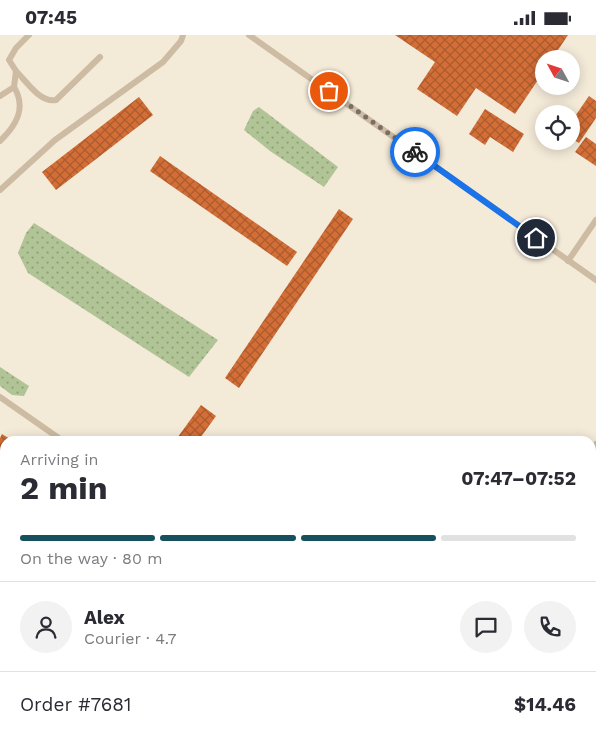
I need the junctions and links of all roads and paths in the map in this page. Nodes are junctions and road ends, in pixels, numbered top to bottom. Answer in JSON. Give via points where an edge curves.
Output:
{"nodes":[{"id":1,"x":29,"y":35,"type":"edge"},
{"id":2,"x":183,"y":35,"type":"edge"},
{"id":3,"x":249,"y":35,"type":"edge"},
{"id":4,"x":100,"y":57,"type":"dead end"},
{"id":5,"x":16,"y":71,"type":"junction"},
{"id":6,"x":14,"y":87,"type":"junction"},
{"id":7,"x":0,"y":96,"type":"edge"},
{"id":8,"x":0,"y":141,"type":"edge"},
{"id":9,"x":0,"y":190,"type":"edge"},
{"id":10,"x":596,"y":220,"type":"edge"},
{"id":11,"x":568,"y":261,"type":"junction"},
{"id":12,"x":596,"y":280,"type":"edge"},
{"id":13,"x":0,"y":397,"type":"edge"},
{"id":14,"x":56,"y":436,"type":"edge"}],
"edges":[{"from":1,"to":5,"type":"lane","via":[[9,60]]},
{"from":2,"to":9,"type":"lane","via":[[163,61],[54,140]]},
{"from":3,"to":11,"type":"lane"},
{"from":4,"to":5,"type":"lane","via":[[56,100],[50,101]]},
{"from":5,"to":6,"type":"lane"},
{"from":6,"to":7,"type":"lane"},
{"from":6,"to":8,"type":"lane","via":[[20,100],[19,111],[11,129]]},
{"from":10,"to":11,"type":"lane"},
{"from":11,"to":12,"type":"lane"},
{"from":13,"to":14,"type":"lane"}]}
